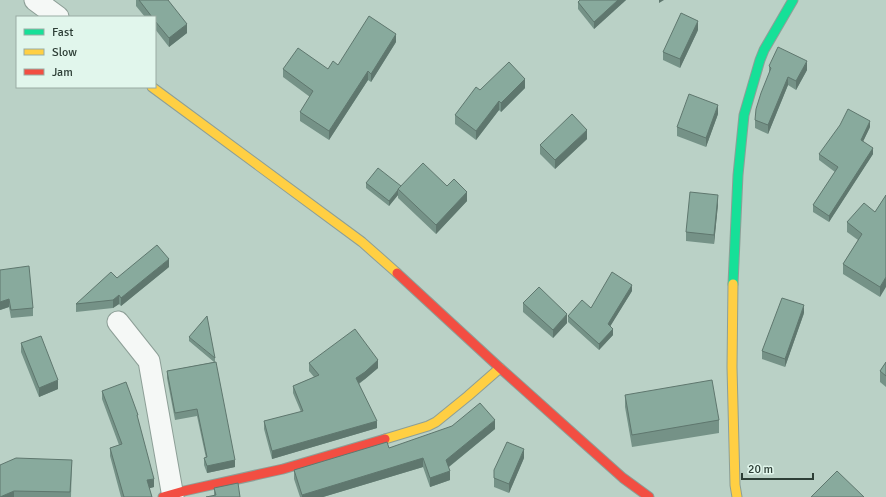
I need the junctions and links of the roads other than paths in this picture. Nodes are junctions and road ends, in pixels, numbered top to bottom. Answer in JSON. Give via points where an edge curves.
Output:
{"nodes":[{"id":1,"x":35,"y":0,"type":"edge"},
{"id":2,"x":793,"y":0,"type":"edge"},
{"id":3,"x":57,"y":16,"type":"edge"},
{"id":4,"x":153,"y":88,"type":"edge"},
{"id":5,"x":118,"y":322,"type":"dead end"},
{"id":6,"x":500,"y":368,"type":"junction"},
{"id":7,"x":170,"y":496,"type":"edge"},
{"id":8,"x":649,"y":497,"type":"edge"},
{"id":9,"x":737,"y":497,"type":"edge"}],
"edges":[{"from":1,"to":3,"type":"street"},
{"from":2,"to":9,"type":"street","via":[[764,50],[744,115],[733,274],[732,367]]},
{"from":4,"to":6,"type":"street","via":[[362,242]]},
{"from":5,"to":7,"type":"street","via":[[149,361]]},
{"from":6,"to":7,"type":"street","via":[[428,426],[283,470]]},
{"from":6,"to":8,"type":"street","via":[[623,478]]}]}
